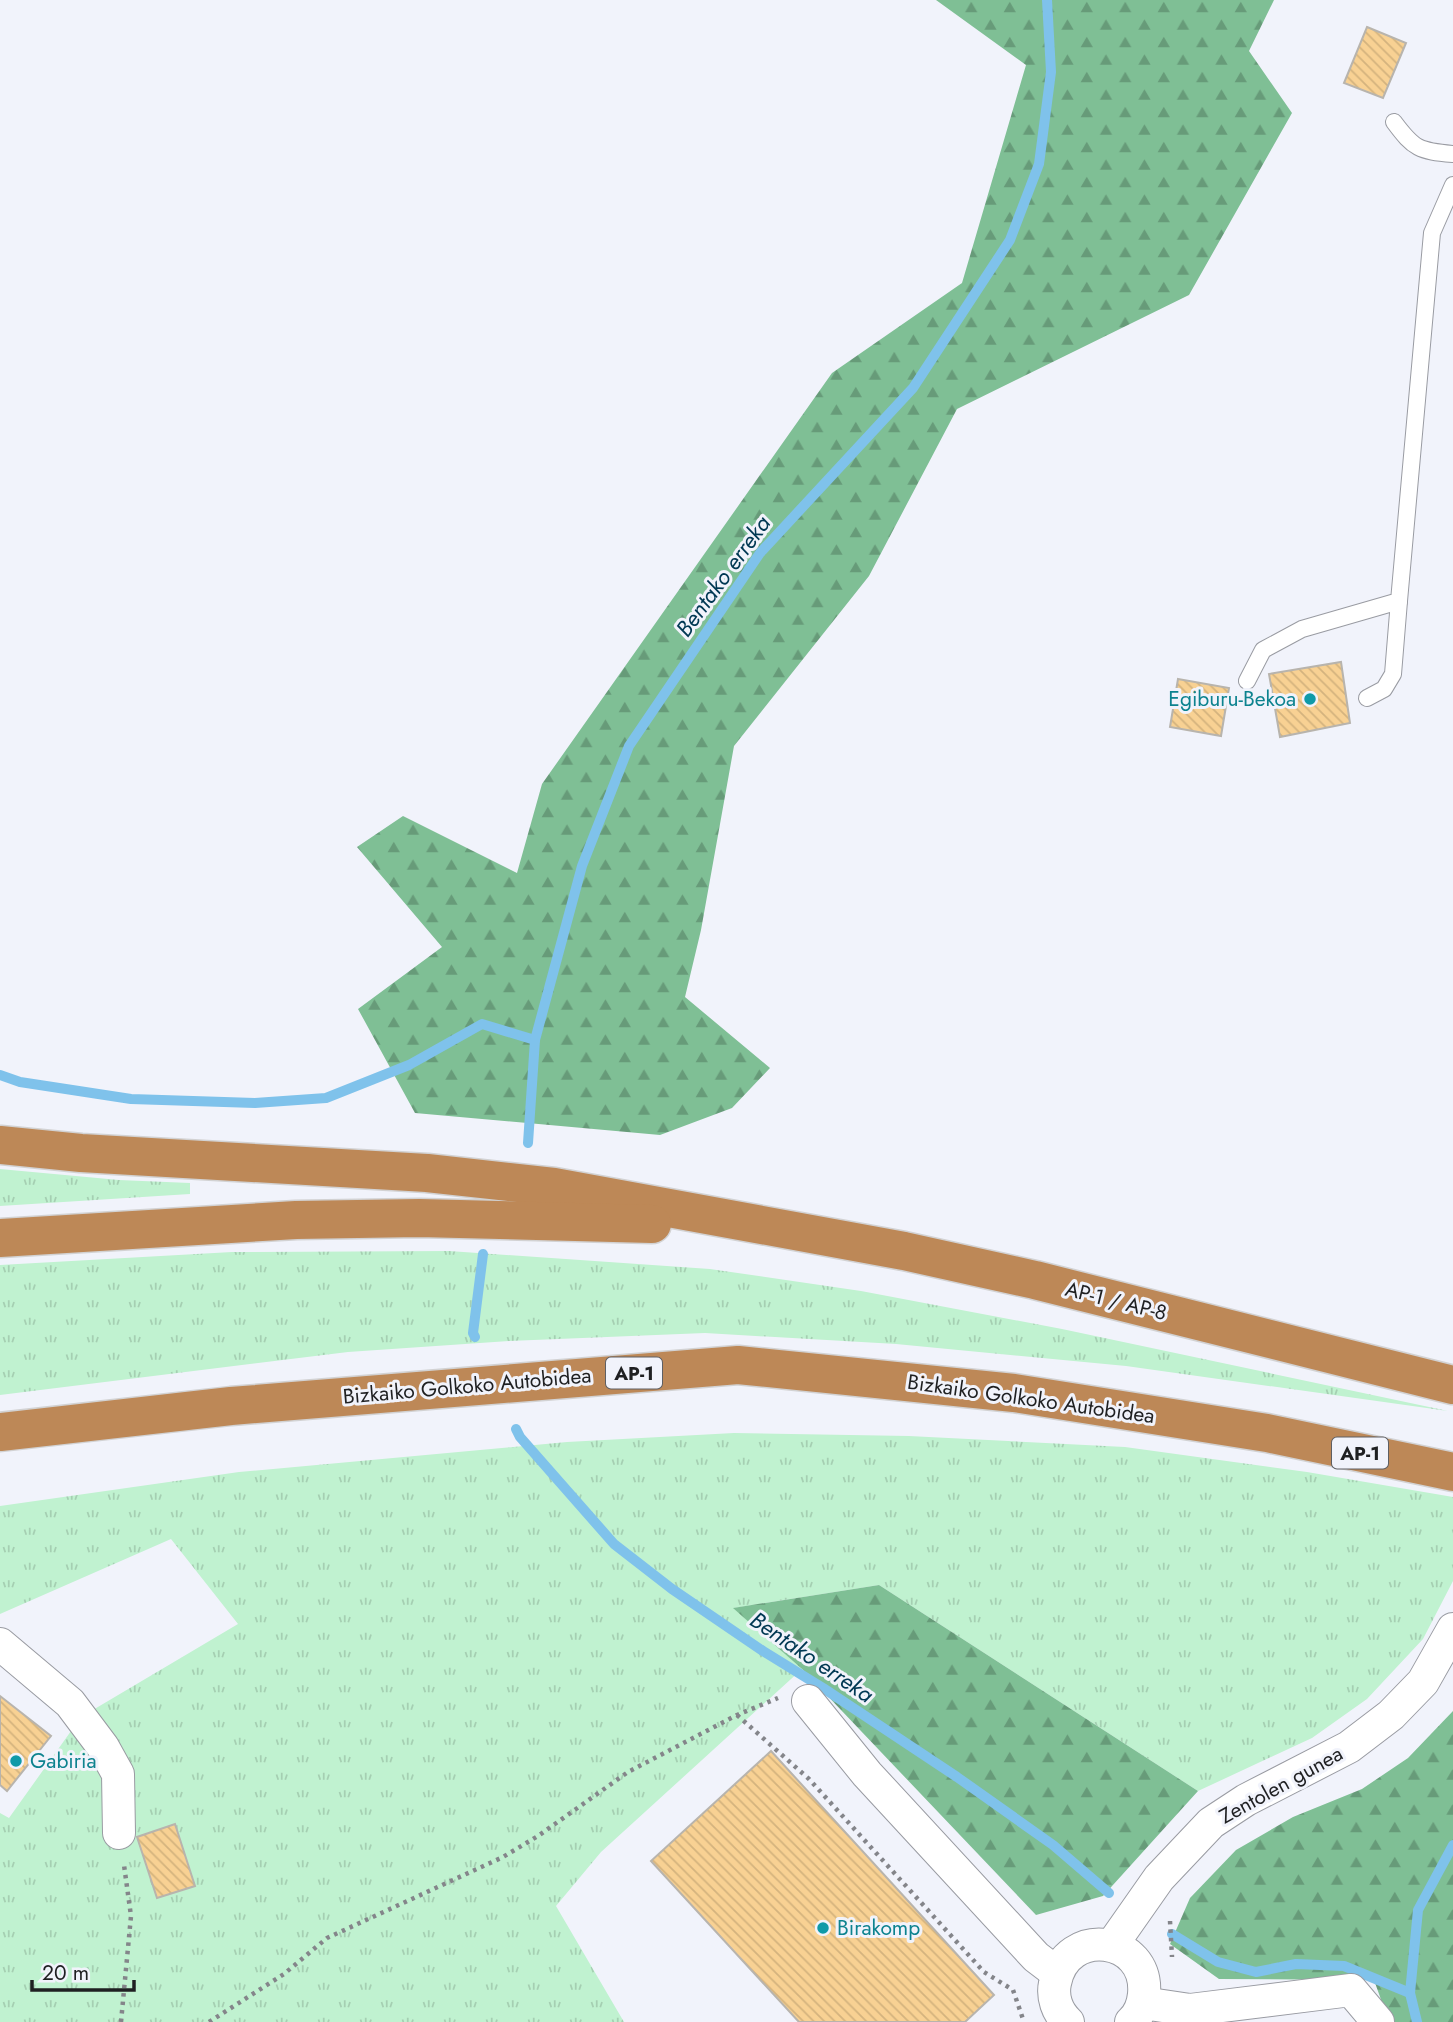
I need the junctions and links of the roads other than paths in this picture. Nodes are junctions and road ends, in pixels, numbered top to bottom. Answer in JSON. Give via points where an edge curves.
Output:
{"nodes":[{"id":1,"x":1394,"y":122,"type":"dead end"},
{"id":2,"x":1453,"y":154,"type":"edge"},
{"id":3,"x":1453,"y":186,"type":"edge"},
{"id":4,"x":1399,"y":601,"type":"junction"},
{"id":5,"x":1247,"y":681,"type":"dead end"},
{"id":6,"x":1367,"y":698,"type":"dead end"},
{"id":7,"x":0,"y":1145,"type":"edge"},
{"id":8,"x":776,"y":1227,"type":"junction"},
{"id":9,"x":0,"y":1238,"type":"edge"},
{"id":10,"x":1453,"y":1385,"type":"edge"},
{"id":11,"x":70,"y":1425,"type":"junction"},
{"id":12,"x":0,"y":1432,"type":"edge"},
{"id":13,"x":0,"y":1460,"type":"edge"},
{"id":14,"x":1453,"y":1472,"type":"edge"},
{"id":15,"x":1453,"y":1629,"type":"edge"},
{"id":16,"x":0,"y":1644,"type":"edge"},
{"id":17,"x":808,"y":1701,"type":"road end"},
{"id":18,"x":120,"y":1833,"type":"road end"},
{"id":19,"x":1112,"y":1945,"type":"junction"},
{"id":20,"x":1057,"y":1973,"type":"junction"},
{"id":21,"x":1137,"y":2012,"type":"edge"},
{"id":22,"x":1068,"y":2022,"type":"edge"},
{"id":23,"x":1378,"y":2022,"type":"edge"}],
"edges":[{"from":1,"to":2,"type":"lane","via":[[1411,144]]},
{"from":3,"to":4,"type":"lane","via":[[1432,233]]},
{"from":4,"to":5,"type":"lane","via":[[1302,628],[1263,650]]},
{"from":4,"to":6,"type":"lane","via":[[1393,674],[1384,689]]},
{"from":7,"to":8,"type":"highway","via":[[427,1172],[554,1187]]},
{"from":8,"to":9,"type":"highway","via":[[419,1218],[296,1220]]},
{"from":8,"to":10,"type":"highway","name":"AP-1 / AP-8","via":[[1035,1280]]},
{"from":11,"to":12,"type":"highway","name":"Bizkaiko Golkoko Autobidea","number":"AP-1"},
{"from":11,"to":13,"type":"highway"},
{"from":11,"to":14,"type":"highway","name":"Bizkaiko Golkoko Autobidea","number":"AP-1","via":[[300,1400],[738,1365],[1014,1393],[1267,1433]]},
{"from":15,"to":19,"type":"street","name":"Zentolen gunea","via":[[1423,1682],[1391,1715],[1349,1746],[1246,1800],[1211,1824],[1159,1878]]},
{"from":16,"to":18,"type":"street","via":[[70,1703],[103,1747],[118,1774]]},
{"from":17,"to":20,"type":"street","via":[[867,1774]]},
{"from":19,"to":20,"type":"street","via":[[1079,1948]]},
{"from":19,"to":21,"type":"street","via":[[1128,1954],[1145,1984]]},
{"from":20,"to":22,"type":"street","via":[[1056,2004]]},
{"from":21,"to":23,"type":"street","via":[[1351,1990]]}]}
